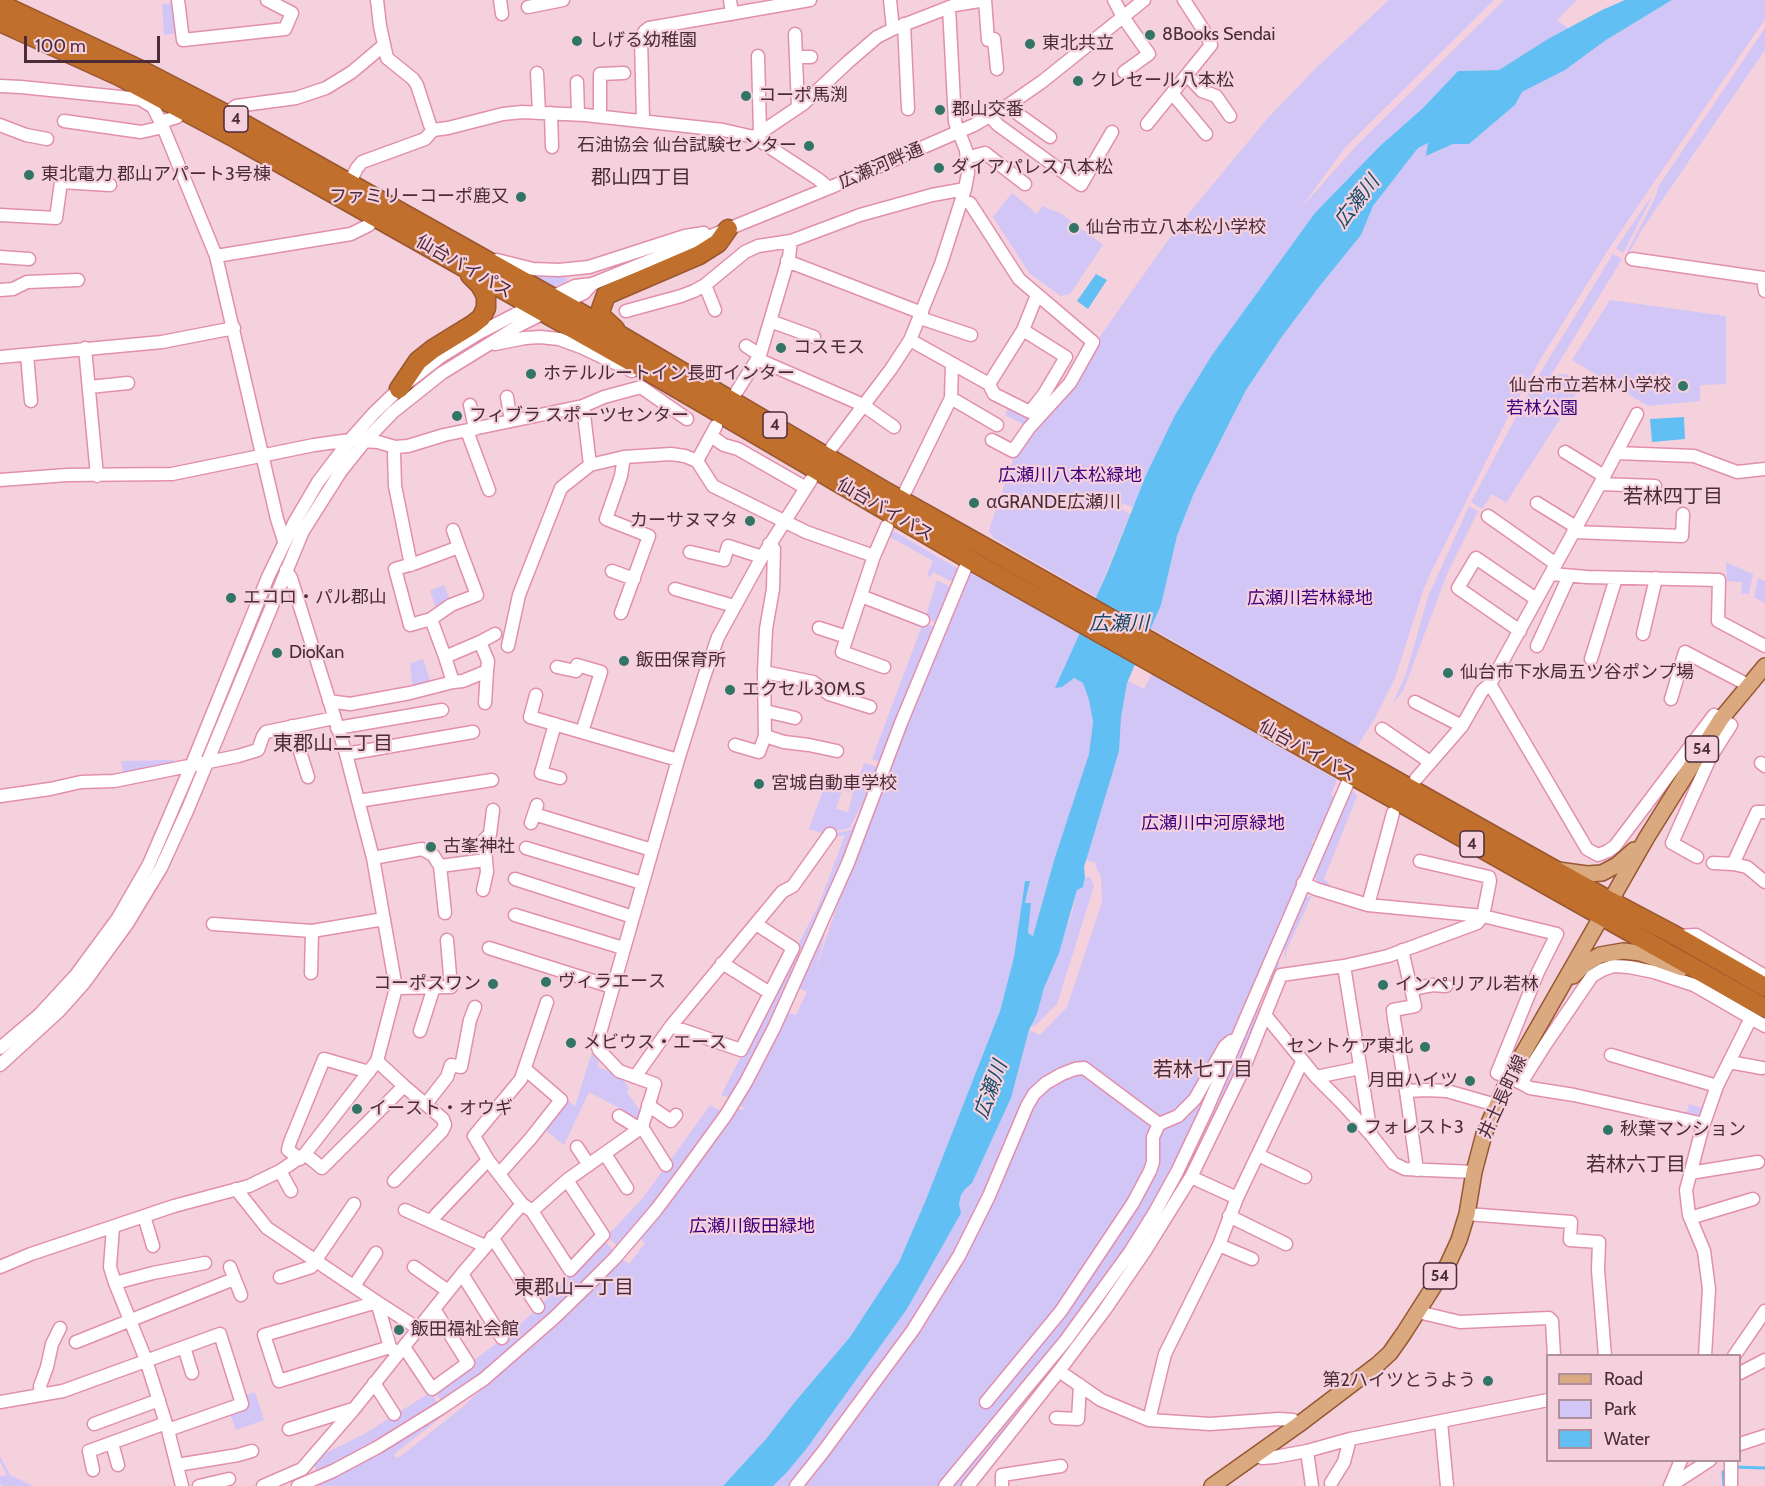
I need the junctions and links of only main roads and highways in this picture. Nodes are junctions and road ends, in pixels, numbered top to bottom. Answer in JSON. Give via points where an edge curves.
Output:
{"nodes":[{"id":1,"x":0,"y":4,"type":"edge"},
{"id":2,"x":0,"y":22,"type":"edge"},
{"id":3,"x":722,"y":231,"type":"road end"},
{"id":4,"x":456,"y":263,"type":"junction"},
{"id":5,"x":548,"y":305,"type":"junction"},
{"id":6,"x":623,"y":337,"type":"junction"},
{"id":7,"x":399,"y":389,"type":"road end"},
{"id":8,"x":977,"y":557,"type":"junction"},
{"id":9,"x":1765,"y":666,"type":"edge"},
{"id":10,"x":1349,"y":767,"type":"junction"},
{"id":11,"x":1647,"y":837,"type":"junction"},
{"id":12,"x":1556,"y":870,"type":"junction"},
{"id":13,"x":1606,"y":908,"type":"junction"},
{"id":14,"x":1724,"y":984,"type":"junction"},
{"id":15,"x":1765,"y":987,"type":"edge"},
{"id":16,"x":1560,"y":988,"type":"junction"},
{"id":17,"x":1758,"y":1013,"type":"edge"},
{"id":18,"x":1212,"y":1486,"type":"edge"}],
"edges":[{"from":1,"to":5,"type":"highway","name":"仙台バイパス","number":"4","via":[[226,114],[475,254]]},
{"from":2,"to":4,"type":"highway","name":"仙台バイパス","number":"4","via":[[119,76]]},
{"from":3,"to":6,"type":"highway","via":[[718,243],[699,255],[606,296],[601,315]]},
{"from":4,"to":5,"type":"highway","name":"仙台バイパス","number":"4"},
{"from":4,"to":7,"type":"highway","via":[[484,291],[484,312],[472,325],[418,361]]},
{"from":5,"to":6,"type":"highway","name":"仙台バイパス","number":"4"},
{"from":5,"to":8,"type":"highway","name":"仙台バイパス","number":"4","via":[[651,373]]},
{"from":6,"to":8,"type":"highway","name":"仙台バイパス","number":"4","via":[[883,490]]},
{"from":8,"to":10,"type":"highway","name":"仙台バイパス","number":"4"},
{"from":9,"to":11,"type":"main road","name":"井土長町線","number":"54","via":[[1722,719]]},
{"from":10,"to":12,"type":"highway","name":"仙台バイパス","number":"4"},
{"from":10,"to":13,"type":"highway","name":"仙台バイパス","number":"4"},
{"from":11,"to":12,"type":"main road","via":[[1629,856],[1602,873]]},
{"from":11,"to":13,"type":"main road","name":"井土長町線","number":"54"},
{"from":12,"to":13,"type":"highway","name":"仙台バイパス","number":"4"},
{"from":13,"to":14,"type":"highway","name":"仙台バイパス","number":"4"},
{"from":13,"to":15,"type":"highway","name":"仙台バイパス","number":"4","via":[[1676,936]]},
{"from":13,"to":16,"type":"main road","name":"井土長町線","number":"54"},
{"from":14,"to":16,"type":"main road","via":[[1640,953],[1623,951],[1600,955]]},
{"from":14,"to":17,"type":"highway","name":"仙台バイパス","number":"4"},
{"from":16,"to":18,"type":"main road","name":"井土長町線","number":"54","via":[[1515,1081],[1496,1106],[1484,1134],[1467,1214],[1448,1264],[1390,1353]]}]}
